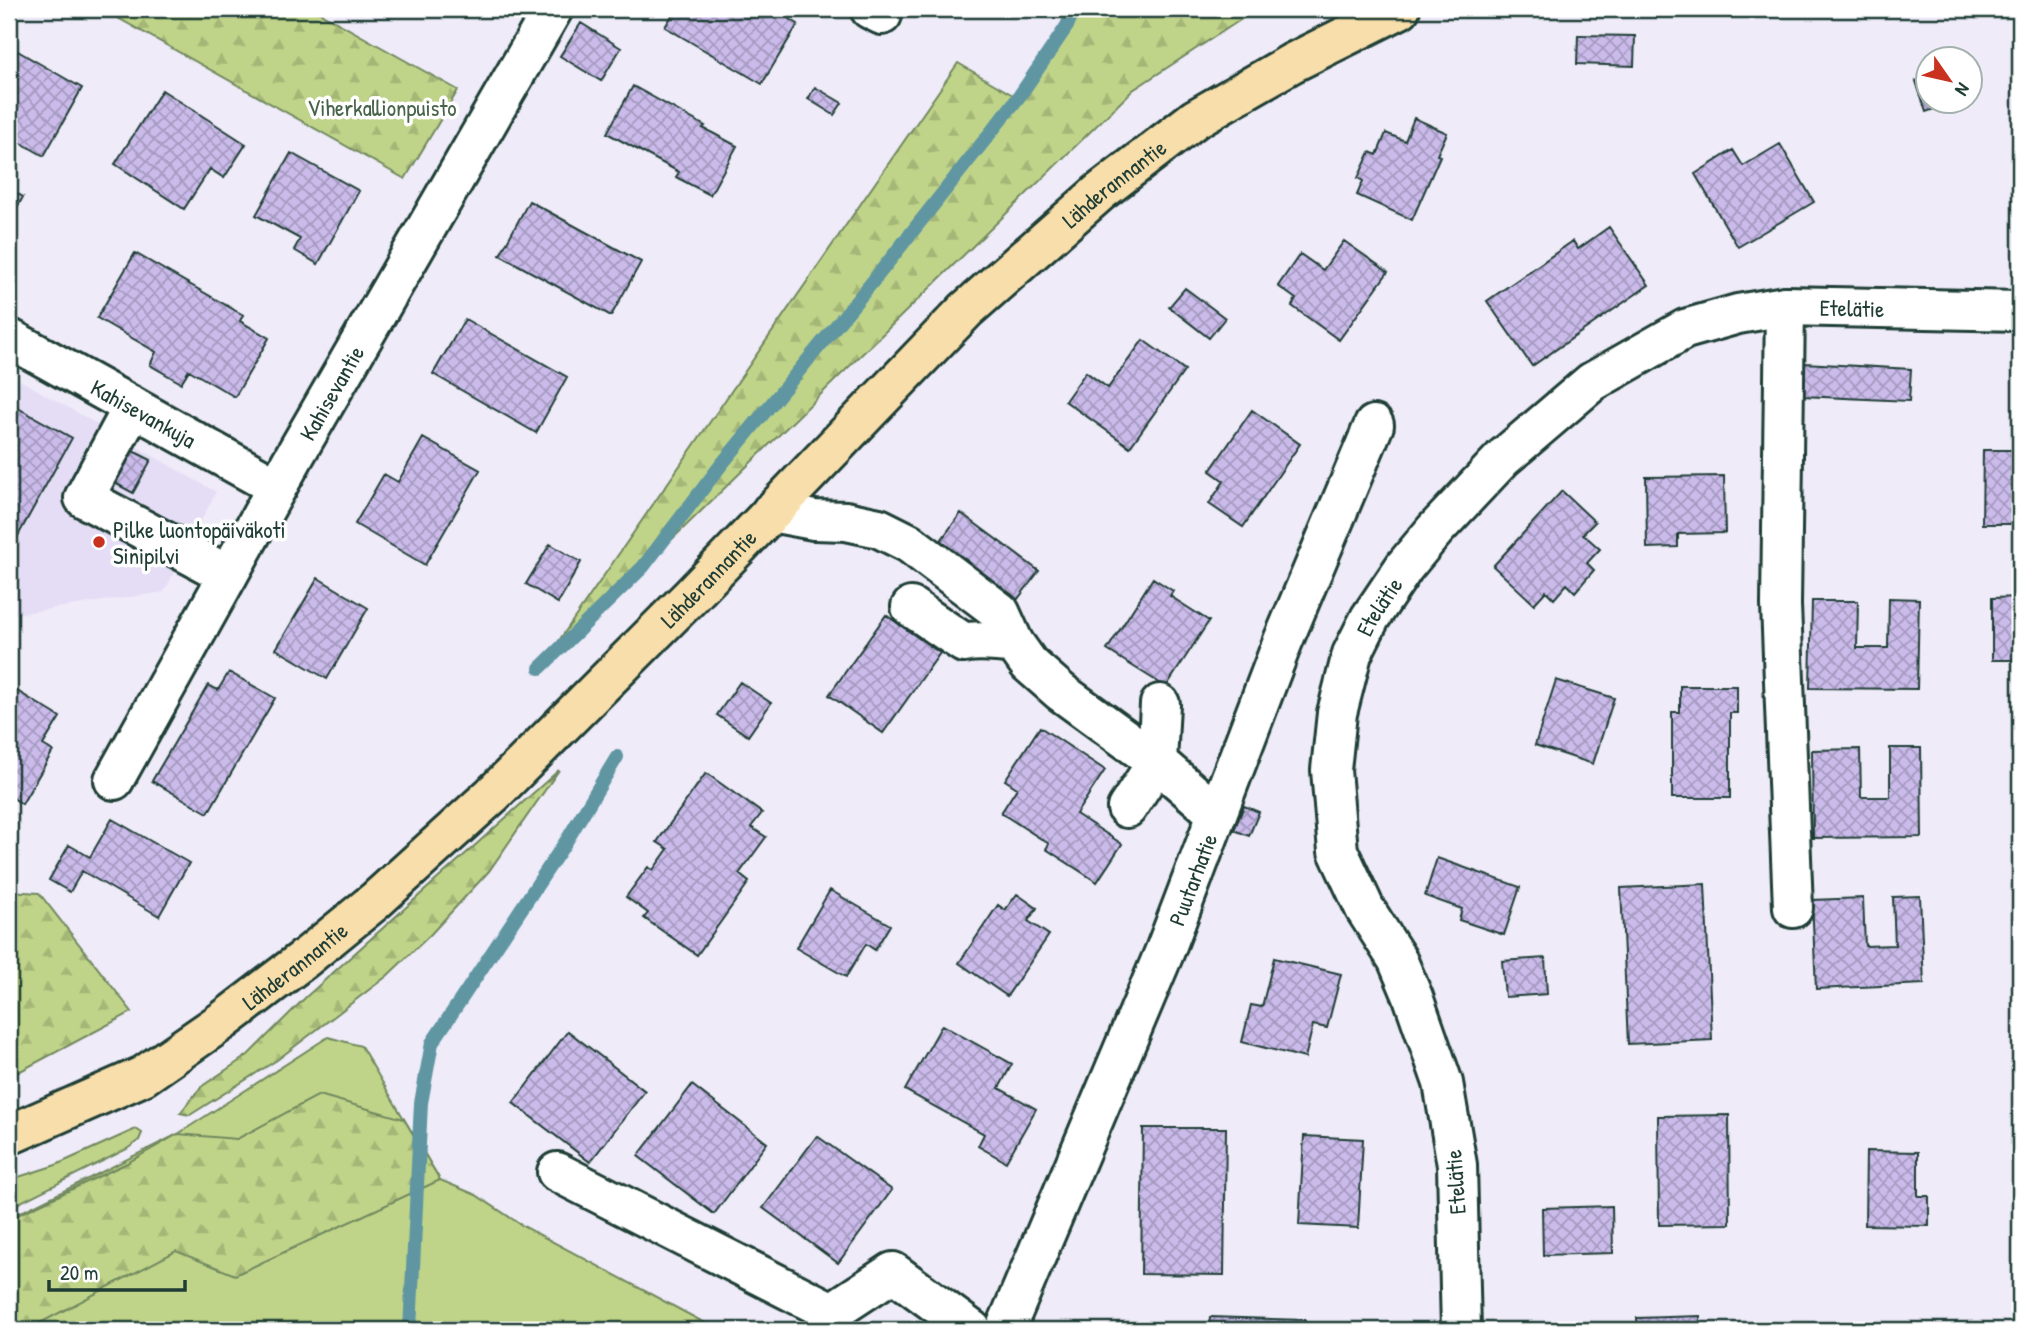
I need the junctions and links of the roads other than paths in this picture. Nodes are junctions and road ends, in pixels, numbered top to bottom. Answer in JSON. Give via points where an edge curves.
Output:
{"nodes":[{"id":1,"x":552,"y":9,"type":"edge"},
{"id":2,"x":1399,"y":9,"type":"edge"},
{"id":3,"x":1785,"y":306,"type":"junction"},
{"id":4,"x":2020,"y":311,"type":"edge"},
{"id":5,"x":9,"y":338,"type":"edge"},
{"id":6,"x":133,"y":407,"type":"junction"},
{"id":7,"x":1374,"y":425,"type":"dead end"},
{"id":8,"x":277,"y":487,"type":"junction"},
{"id":9,"x":771,"y":512,"type":"junction"},
{"id":10,"x":219,"y":591,"type":"junction"},
{"id":11,"x":911,"y":607,"type":"dead end"},
{"id":12,"x":1014,"y":643,"type":"junction"},
{"id":13,"x":1160,"y":704,"type":"dead end"},
{"id":14,"x":1157,"y":762,"type":"junction"},
{"id":15,"x":114,"y":779,"type":"dead end"},
{"id":16,"x":1126,"y":808,"type":"dead end"},
{"id":17,"x":1216,"y":813,"type":"junction"},
{"id":18,"x":1793,"y":908,"type":"dead end"},
{"id":19,"x":9,"y":1135,"type":"edge"},
{"id":20,"x":557,"y":1172,"type":"dead end"},
{"id":21,"x":972,"y":1330,"type":"edge"},
{"id":22,"x":1005,"y":1330,"type":"edge"},
{"id":23,"x":1461,"y":1330,"type":"edge"}],
"edges":[{"from":1,"to":8,"type":"street","name":"Kahisevantie"},
{"from":2,"to":9,"type":"main road","name":"Lähderannantie","via":[[1195,119],[1100,191],[966,310]]},
{"from":3,"to":4,"type":"street","name":"Etelätie"},
{"from":3,"to":18,"type":"street","via":[[1781,605]]},
{"from":3,"to":23,"type":"street","name":"Etelätie","via":[[1685,329],[1592,382],[1503,458],[1435,530],[1370,618],[1352,654],[1337,713],[1331,769],[1338,851],[1365,909],[1396,959],[1443,1083],[1457,1166]]},
{"from":5,"to":6,"type":"street","name":"Kahisevankuja"},
{"from":6,"to":8,"type":"street","name":"Kahisevankuja"},
{"from":6,"to":10,"type":"street","via":[[83,498]]},
{"from":7,"to":17,"type":"street","name":"Puutarhatie"},
{"from":8,"to":10,"type":"street","name":"Kahisevantie"},
{"from":9,"to":12,"type":"street","via":[[879,528],[909,543],[1000,612]]},
{"from":9,"to":19,"type":"main road","name":"Lähderannantie","via":[[492,796],[365,910],[224,1020],[143,1076]]},
{"from":10,"to":15,"type":"street","name":"Kahisevantie"},
{"from":11,"to":12,"type":"street","via":[[964,643]]},
{"from":12,"to":14,"type":"street","via":[[1029,664],[1061,692]]},
{"from":13,"to":14,"type":"street"},
{"from":14,"to":16,"type":"street"},
{"from":14,"to":17,"type":"street"},
{"from":17,"to":22,"type":"street","name":"Puutarhatie","via":[[1164,953]]},
{"from":20,"to":21,"type":"street","via":[[832,1312],[892,1272]]}]}
